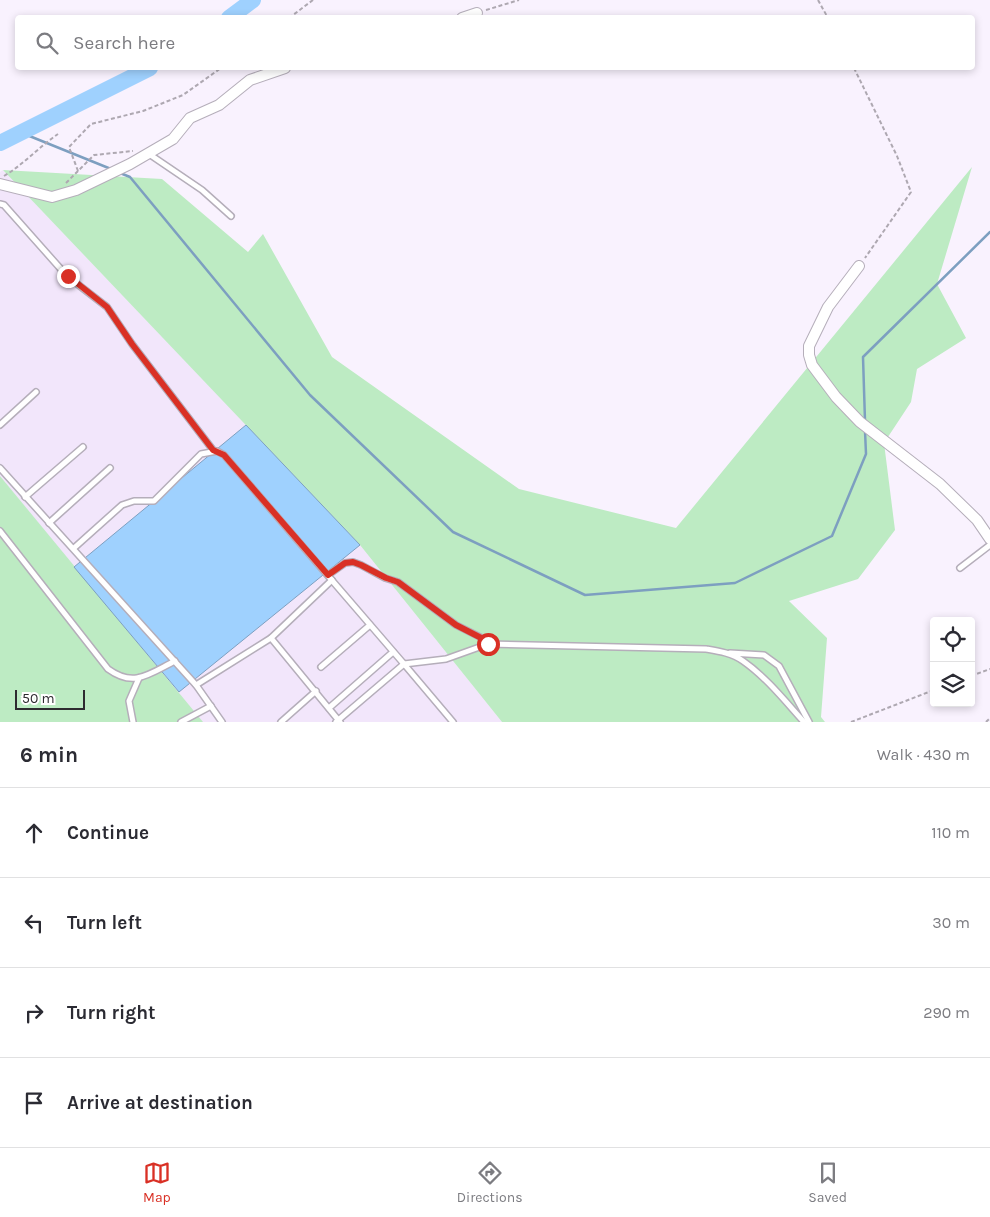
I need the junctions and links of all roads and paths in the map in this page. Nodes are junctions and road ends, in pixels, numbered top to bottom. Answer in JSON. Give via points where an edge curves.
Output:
{"nodes":[{"id":1,"x":313,"y":0,"type":"edge"},
{"id":2,"x":519,"y":0,"type":"edge"},
{"id":3,"x":818,"y":0,"type":"edge"},
{"id":4,"x":477,"y":13,"type":"joint"},
{"id":5,"x":293,"y":15,"type":"edge"},
{"id":6,"x":471,"y":15,"type":"edge"},
{"id":7,"x":826,"y":15,"type":"edge"},
{"id":8,"x":218,"y":70,"type":"edge"},
{"id":9,"x":279,"y":70,"type":"edge"},
{"id":10,"x":855,"y":70,"type":"edge"},
{"id":11,"x":58,"y":134,"type":"dead end"},
{"id":12,"x":148,"y":154,"type":"junction"},
{"id":13,"x":78,"y":171,"type":"junction"},
{"id":14,"x":0,"y":178,"type":"edge"},
{"id":15,"x":0,"y":184,"type":"edge"},
{"id":16,"x":65,"y":184,"type":"dead end"},
{"id":17,"x":0,"y":204,"type":"edge"},
{"id":18,"x":231,"y":216,"type":"dead end"},
{"id":19,"x":859,"y":266,"type":"joint"},
{"id":20,"x":36,"y":392,"type":"dead end"},
{"id":21,"x":0,"y":425,"type":"edge"},
{"id":22,"x":83,"y":447,"type":"dead end"},
{"id":23,"x":213,"y":450,"type":"junction"},
{"id":24,"x":0,"y":468,"type":"edge"},
{"id":25,"x":110,"y":468,"type":"dead end"},
{"id":26,"x":25,"y":497,"type":"junction"},
{"id":27,"x":49,"y":523,"type":"junction"},
{"id":28,"x":0,"y":531,"type":"edge"},
{"id":29,"x":990,"y":539,"type":"edge"},
{"id":30,"x":990,"y":545,"type":"edge"},
{"id":31,"x":74,"y":548,"type":"junction"},
{"id":32,"x":960,"y":568,"type":"dead end"},
{"id":33,"x":328,"y":575,"type":"junction"},
{"id":34,"x":332,"y":580,"type":"junction"},
{"id":35,"x":370,"y":625,"type":"junction"},
{"id":36,"x":271,"y":638,"type":"junction"},
{"id":37,"x":493,"y":644,"type":"junction"},
{"id":38,"x":393,"y":652,"type":"junction"},
{"id":39,"x":724,"y":652,"type":"junction"},
{"id":40,"x":175,"y":661,"type":"junction"},
{"id":41,"x":404,"y":664,"type":"junction"},
{"id":42,"x":321,"y":667,"type":"dead end"},
{"id":43,"x":990,"y":669,"type":"edge"},
{"id":44,"x":975,"y":675,"type":"edge"},
{"id":45,"x":139,"y":678,"type":"junction"},
{"id":46,"x":196,"y":684,"type":"junction"},
{"id":47,"x":316,"y":690,"type":"junction"},
{"id":48,"x":930,"y":692,"type":"edge"},
{"id":49,"x":211,"y":706,"type":"junction"},
{"id":50,"x":329,"y":708,"type":"junction"},
{"id":51,"x":990,"y":718,"type":"edge"},
{"id":52,"x":338,"y":721,"type":"edge"},
{"id":53,"x":132,"y":722,"type":"edge"},
{"id":54,"x":181,"y":722,"type":"edge"},
{"id":55,"x":222,"y":722,"type":"edge"},
{"id":56,"x":280,"y":722,"type":"edge"},
{"id":57,"x":453,"y":722,"type":"edge"},
{"id":58,"x":804,"y":722,"type":"edge"},
{"id":59,"x":809,"y":722,"type":"edge"},
{"id":60,"x":851,"y":722,"type":"edge"},
{"id":61,"x":986,"y":722,"type":"edge"}],
"edges":[{"from":1,"to":5,"type":"path"},
{"from":2,"to":4,"type":"path"},
{"from":3,"to":7,"type":"path"},
{"from":4,"to":6,"type":"street"},
{"from":8,"to":13,"type":"path","via":[[183,95],[143,111],[92,124],[69,147]]},
{"from":9,"to":12,"type":"street","via":[[250,80],[218,105],[190,118],[173,139]]},
{"from":10,"to":19,"type":"path","via":[[911,192]]},
{"from":11,"to":14,"type":"path","via":[[23,164]]},
{"from":12,"to":13,"type":"path","via":[[139,150],[94,155]]},
{"from":12,"to":15,"type":"street","via":[[62,196],[47,196]]},
{"from":12,"to":18,"type":"lane","via":[[202,190]]},
{"from":13,"to":16,"type":"path"},
{"from":17,"to":23,"type":"lane","via":[[68,276],[107,307]]},
{"from":19,"to":29,"type":"street","via":[[828,307],[809,346],[812,364],[836,397],[860,422],[940,484],[977,520]]},
{"from":20,"to":21,"type":"lane"},
{"from":22,"to":26,"type":"lane"},
{"from":23,"to":31,"type":"lane","via":[[201,454],[154,501],[122,505]]},
{"from":23,"to":33,"type":"lane","via":[[224,455]]},
{"from":24,"to":26,"type":"lane"},
{"from":25,"to":27,"type":"lane"},
{"from":26,"to":27,"type":"lane"},
{"from":27,"to":31,"type":"lane"},
{"from":28,"to":45,"type":"lane","via":[[108,669],[119,677]]},
{"from":30,"to":32,"type":"lane"},
{"from":31,"to":40,"type":"lane"},
{"from":33,"to":34,"type":"lane"},
{"from":33,"to":37,"type":"lane","via":[[345,563],[361,565],[398,582],[456,625]]},
{"from":34,"to":35,"type":"lane"},
{"from":34,"to":36,"type":"lane"},
{"from":35,"to":38,"type":"lane"},
{"from":35,"to":42,"type":"lane"},
{"from":36,"to":46,"type":"lane"},
{"from":36,"to":47,"type":"lane"},
{"from":37,"to":39,"type":"lane"},
{"from":37,"to":41,"type":"lane","via":[[446,659]]},
{"from":38,"to":41,"type":"lane"},
{"from":38,"to":50,"type":"lane"},
{"from":39,"to":58,"type":"lane","via":[[742,660]]},
{"from":39,"to":59,"type":"lane","via":[[764,655],[779,666]]},
{"from":40,"to":45,"type":"lane"},
{"from":40,"to":46,"type":"lane"},
{"from":41,"to":52,"type":"lane"},
{"from":41,"to":57,"type":"lane"},
{"from":43,"to":44,"type":"path"},
{"from":45,"to":53,"type":"lane","via":[[129,700]]},
{"from":46,"to":49,"type":"lane"},
{"from":47,"to":50,"type":"lane"},
{"from":47,"to":56,"type":"lane"},
{"from":48,"to":60,"type":"path"},
{"from":49,"to":54,"type":"lane"},
{"from":49,"to":55,"type":"lane"},
{"from":50,"to":52,"type":"lane"},
{"from":51,"to":61,"type":"path"}]}
